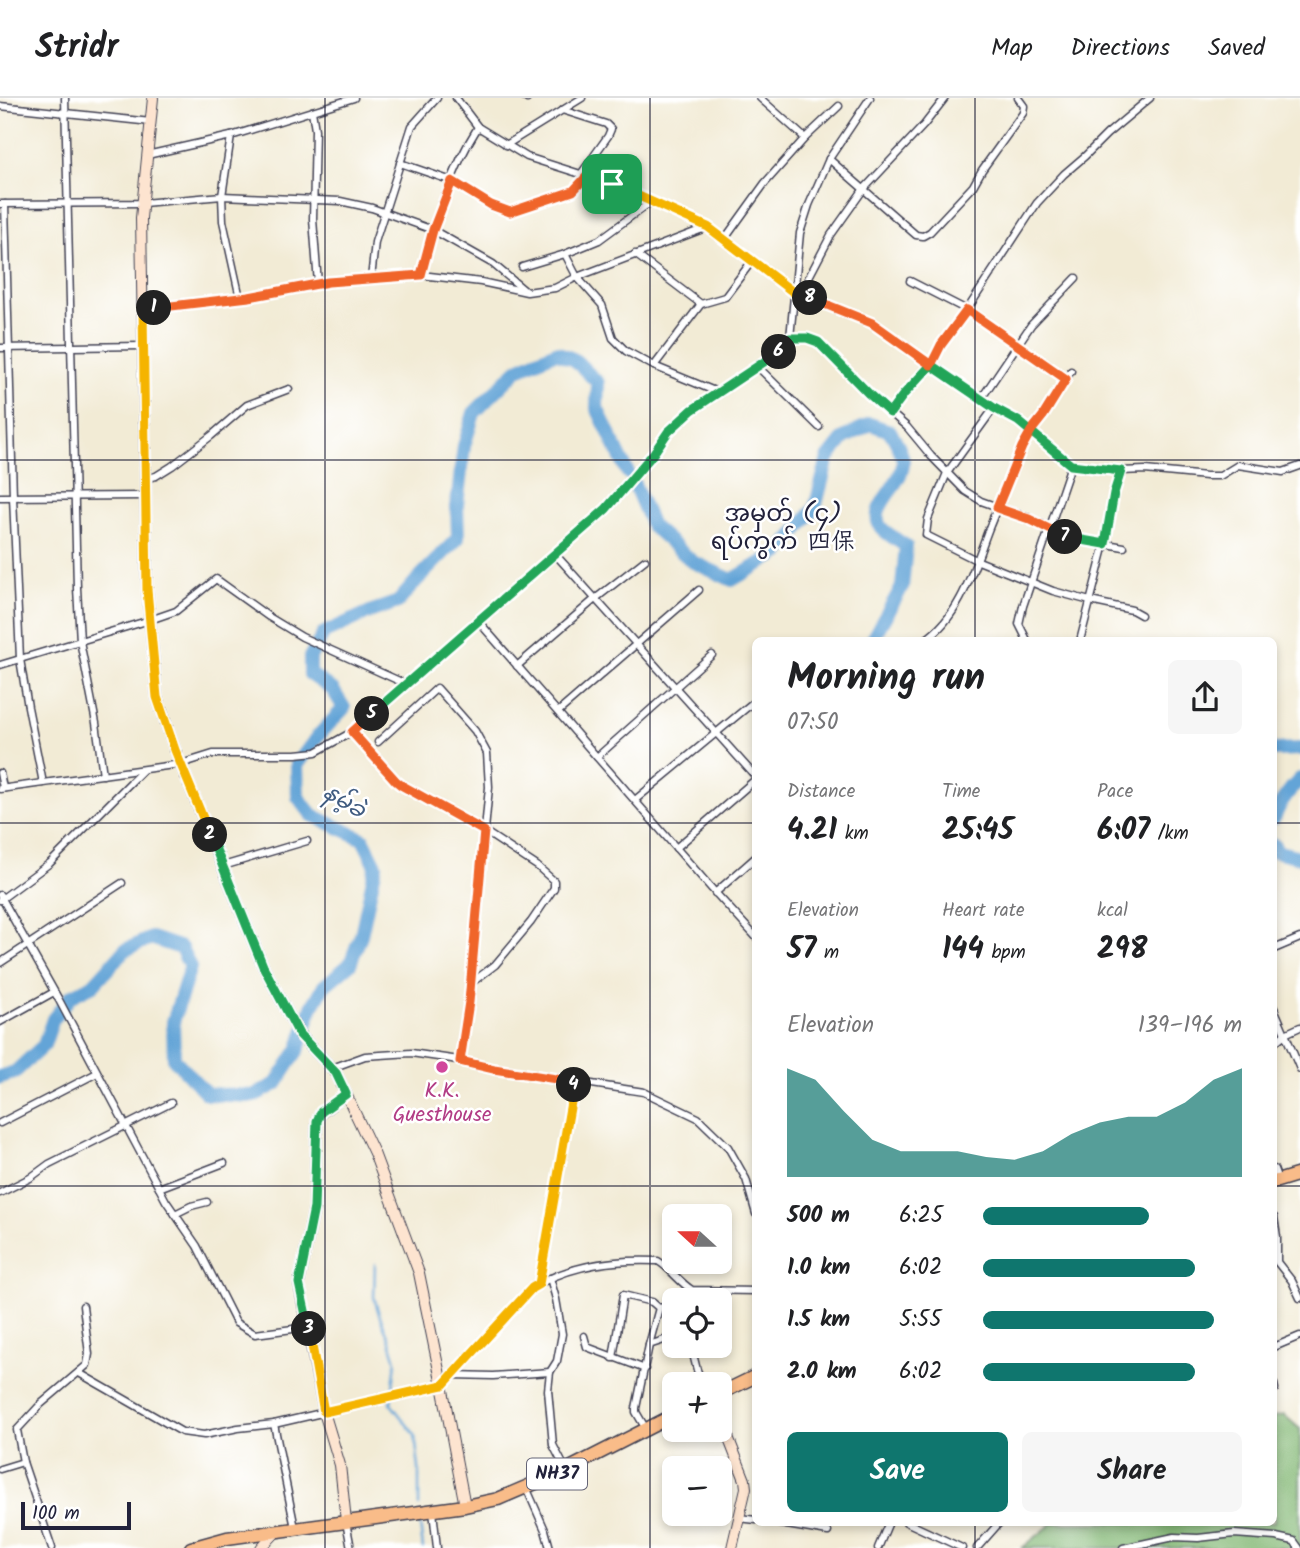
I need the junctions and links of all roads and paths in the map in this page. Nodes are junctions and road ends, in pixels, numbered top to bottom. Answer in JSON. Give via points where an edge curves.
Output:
{"nodes":[{"id":1,"x":65,"y":98,"type":"edge"},
{"id":2,"x":153,"y":98,"type":"edge"},
{"id":3,"x":354,"y":98,"type":"edge"},
{"id":4,"x":437,"y":98,"type":"edge"},
{"id":5,"x":456,"y":98,"type":"edge"},
{"id":6,"x":582,"y":98,"type":"edge"},
{"id":7,"x":760,"y":98,"type":"edge"},
{"id":8,"x":870,"y":98,"type":"edge"},
{"id":9,"x":944,"y":98,"type":"edge"},
{"id":10,"x":1018,"y":98,"type":"edge"},
{"id":11,"x":1150,"y":98,"type":"edge"},
{"id":12,"x":0,"y":106,"type":"edge"},
{"id":13,"x":839,"y":106,"type":"dead end"},
{"id":14,"x":562,"y":110,"type":"junction"},
{"id":15,"x":312,"y":111,"type":"junction"},
{"id":16,"x":65,"y":112,"type":"junction"},
{"id":17,"x":151,"y":122,"type":"junction"},
{"id":18,"x":478,"y":127,"type":"junction"},
{"id":19,"x":231,"y":136,"type":"junction"},
{"id":20,"x":805,"y":138,"type":"junction"},
{"id":21,"x":506,"y":145,"type":"junction"},
{"id":22,"x":148,"y":155,"type":"junction"},
{"id":23,"x":829,"y":159,"type":"junction"},
{"id":24,"x":400,"y":163,"type":"junction"},
{"id":25,"x":584,"y":175,"type":"junction"},
{"id":26,"x":452,"y":181,"type":"junction"},
{"id":27,"x":863,"y":190,"type":"junction"},
{"id":28,"x":222,"y":196,"type":"junction"},
{"id":29,"x":314,"y":200,"type":"junction"},
{"id":30,"x":652,"y":201,"type":"junction"},
{"id":31,"x":68,"y":203,"type":"junction"},
{"id":32,"x":143,"y":203,"type":"junction"},
{"id":33,"x":3,"y":204,"type":"edge"},
{"id":34,"x":385,"y":212,"type":"junction"},
{"id":35,"x":708,"y":227,"type":"junction"},
{"id":36,"x":433,"y":230,"type":"junction"},
{"id":37,"x":724,"y":240,"type":"junction"},
{"id":38,"x":565,"y":254,"type":"junction"},
{"id":39,"x":635,"y":254,"type":"junction"},
{"id":40,"x":752,"y":261,"type":"junction"},
{"id":41,"x":522,"y":267,"type":"dead end"},
{"id":42,"x":421,"y":275,"type":"junction"},
{"id":43,"x":577,"y":276,"type":"junction"},
{"id":44,"x":1076,"y":278,"type":"dead end"},
{"id":45,"x":371,"y":279,"type":"junction"},
{"id":46,"x":910,"y":281,"type":"dead end"},
{"id":47,"x":318,"y":284,"type":"junction"},
{"id":48,"x":527,"y":292,"type":"junction"},
{"id":49,"x":797,"y":293,"type":"junction"},
{"id":50,"x":240,"y":298,"type":"junction"},
{"id":51,"x":701,"y":304,"type":"junction"},
{"id":52,"x":143,"y":309,"type":"junction"},
{"id":53,"x":967,"y":310,"type":"junction"},
{"id":54,"x":790,"y":338,"type":"junction"},
{"id":55,"x":1017,"y":345,"type":"junction"},
{"id":56,"x":143,"y":346,"type":"junction"},
{"id":57,"x":71,"y":347,"type":"junction"},
{"id":58,"x":0,"y":348,"type":"edge"},
{"id":59,"x":9,"y":348,"type":"junction"},
{"id":60,"x":931,"y":365,"type":"junction"},
{"id":61,"x":653,"y":366,"type":"junction"},
{"id":62,"x":758,"y":366,"type":"junction"},
{"id":63,"x":1070,"y":371,"type":"dead end"},
{"id":64,"x":1066,"y":379,"type":"junction"},
{"id":65,"x":289,"y":389,"type":"dead end"},
{"id":66,"x":717,"y":392,"type":"junction"},
{"id":67,"x":981,"y":399,"type":"junction"},
{"id":68,"x":994,"y":408,"type":"junction"},
{"id":69,"x":890,"y":413,"type":"junction"},
{"id":70,"x":819,"y":427,"type":"dead end"},
{"id":71,"x":1031,"y":431,"type":"junction"},
{"id":72,"x":1071,"y":465,"type":"junction"},
{"id":73,"x":1300,"y":466,"type":"edge"},
{"id":74,"x":1121,"y":471,"type":"junction"},
{"id":75,"x":947,"y":473,"type":"junction"},
{"id":76,"x":145,"y":479,"type":"junction"},
{"id":77,"x":74,"y":496,"type":"junction"},
{"id":78,"x":146,"y":496,"type":"junction"},
{"id":79,"x":0,"y":497,"type":"edge"},
{"id":80,"x":13,"y":497,"type":"junction"},
{"id":81,"x":997,"y":508,"type":"junction"},
{"id":82,"x":1049,"y":528,"type":"junction"},
{"id":83,"x":1105,"y":544,"type":"junction"},
{"id":84,"x":1124,"y":547,"type":"dead end"},
{"id":85,"x":555,"y":554,"type":"junction"},
{"id":86,"x":645,"y":560,"type":"dead end"},
{"id":87,"x":976,"y":560,"type":"junction"},
{"id":88,"x":1031,"y":582,"type":"junction"},
{"id":89,"x":699,"y":590,"type":"dead end"},
{"id":90,"x":595,"y":599,"type":"junction"},
{"id":91,"x":1090,"y":601,"type":"junction"},
{"id":92,"x":1141,"y":615,"type":"dead end"},
{"id":93,"x":150,"y":620,"type":"junction"},
{"id":94,"x":479,"y":622,"type":"junction"},
{"id":95,"x":930,"y":637,"type":"edge"},
{"id":96,"x":1026,"y":637,"type":"edge"},
{"id":97,"x":1081,"y":637,"type":"dead end"},
{"id":98,"x":80,"y":641,"type":"junction"},
{"id":99,"x":636,"y":645,"type":"junction"},
{"id":100,"x":712,"y":655,"type":"dead end"},
{"id":101,"x":20,"y":659,"type":"junction"},
{"id":102,"x":0,"y":665,"type":"edge"},
{"id":103,"x":517,"y":666,"type":"junction"},
{"id":104,"x":406,"y":684,"type":"junction"},
{"id":105,"x":676,"y":688,"type":"junction"},
{"id":106,"x":752,"y":703,"type":"edge"},
{"id":107,"x":558,"y":712,"type":"junction"},
{"id":108,"x":352,"y":732,"type":"junction"},
{"id":109,"x":717,"y":733,"type":"junction"},
{"id":110,"x":378,"y":741,"type":"dead end"},
{"id":111,"x":597,"y":757,"type":"junction"},
{"id":112,"x":181,"y":764,"type":"junction"},
{"id":113,"x":144,"y":769,"type":"junction"},
{"id":114,"x":0,"y":773,"type":"edge"},
{"id":115,"x":752,"y":773,"type":"edge"},
{"id":116,"x":103,"y":775,"type":"junction"},
{"id":117,"x":752,"y":782,"type":"edge"},
{"id":118,"x":43,"y":783,"type":"junction"},
{"id":119,"x":1,"y":788,"type":"edge"},
{"id":120,"x":635,"y":800,"type":"junction"},
{"id":121,"x":484,"y":831,"type":"junction"},
{"id":122,"x":307,"y":841,"type":"dead end"},
{"id":123,"x":676,"y":848,"type":"junction"},
{"id":124,"x":752,"y":860,"type":"edge"},
{"id":125,"x":223,"y":866,"type":"junction"},
{"id":126,"x":122,"y":883,"type":"dead end"},
{"id":127,"x":715,"y":893,"type":"junction"},
{"id":128,"x":1,"y":898,"type":"edge"},
{"id":129,"x":752,"y":932,"type":"edge"},
{"id":130,"x":1300,"y":938,"type":"edge"},
{"id":131,"x":28,"y":945,"type":"junction"},
{"id":132,"x":1277,"y":948,"type":"edge"},
{"id":133,"x":0,"y":963,"type":"edge"},
{"id":134,"x":470,"y":984,"type":"junction"},
{"id":135,"x":54,"y":992,"type":"junction"},
{"id":136,"x":1277,"y":1015,"type":"edge"},
{"id":137,"x":1,"y":1022,"type":"edge"},
{"id":138,"x":1300,"y":1027,"type":"edge"},
{"id":139,"x":1285,"y":1034,"type":"junction"},
{"id":140,"x":1277,"y":1041,"type":"edge"},
{"id":141,"x":460,"y":1061,"type":"junction"},
{"id":142,"x":331,"y":1068,"type":"junction"},
{"id":143,"x":1300,"y":1069,"type":"edge"},
{"id":144,"x":97,"y":1073,"type":"junction"},
{"id":145,"x":575,"y":1082,"type":"junction"},
{"id":146,"x":346,"y":1094,"type":"junction"},
{"id":147,"x":171,"y":1103,"type":"dead end"},
{"id":148,"x":0,"y":1123,"type":"edge"},
{"id":149,"x":126,"y":1126,"type":"junction"},
{"id":150,"x":224,"y":1163,"type":"dead end"},
{"id":151,"x":1300,"y":1174,"type":"edge"},
{"id":152,"x":1277,"y":1177,"type":"edge"},
{"id":153,"x":159,"y":1188,"type":"junction"},
{"id":154,"x":0,"y":1193,"type":"edge"},
{"id":155,"x":752,"y":1200,"type":"edge"},
{"id":156,"x":207,"y":1202,"type":"dead end"},
{"id":157,"x":175,"y":1214,"type":"junction"},
{"id":158,"x":1277,"y":1264,"type":"edge"},
{"id":159,"x":550,"y":1278,"type":"junction"},
{"id":160,"x":539,"y":1284,"type":"junction"},
{"id":161,"x":752,"y":1291,"type":"edge"},
{"id":162,"x":1300,"y":1298,"type":"edge"},
{"id":163,"x":83,"y":1306,"type":"dead end"},
{"id":164,"x":662,"y":1307,"type":"edge"},
{"id":165,"x":659,"y":1308,"type":"junction"},
{"id":166,"x":309,"y":1327,"type":"junction"},
{"id":167,"x":584,"y":1336,"type":"dead end"},
{"id":168,"x":1300,"y":1336,"type":"edge"},
{"id":169,"x":662,"y":1341,"type":"edge"},
{"id":170,"x":649,"y":1345,"type":"junction"},
{"id":171,"x":1277,"y":1346,"type":"edge"},
{"id":172,"x":613,"y":1358,"type":"junction"},
{"id":173,"x":645,"y":1369,"type":"junction"},
{"id":174,"x":550,"y":1372,"type":"junction"},
{"id":175,"x":79,"y":1373,"type":"junction"},
{"id":176,"x":452,"y":1375,"type":"junction"},
{"id":177,"x":752,"y":1378,"type":"edge"},
{"id":178,"x":443,"y":1385,"type":"junction"},
{"id":179,"x":732,"y":1388,"type":"edge"},
{"id":180,"x":324,"y":1412,"type":"junction"},
{"id":181,"x":662,"y":1421,"type":"edge"},
{"id":182,"x":274,"y":1424,"type":"junction"},
{"id":183,"x":646,"y":1429,"type":"junction"},
{"id":184,"x":732,"y":1442,"type":"edge"},
{"id":185,"x":23,"y":1462,"type":"junction"},
{"id":186,"x":0,"y":1469,"type":"edge"},
{"id":187,"x":566,"y":1470,"type":"junction"},
{"id":188,"x":751,"y":1482,"type":"edge"},
{"id":189,"x":526,"y":1487,"type":"junction"},
{"id":190,"x":465,"y":1506,"type":"junction"},
{"id":191,"x":432,"y":1509,"type":"junction"},
{"id":192,"x":739,"y":1518,"type":"junction"},
{"id":193,"x":752,"y":1520,"type":"edge"},
{"id":194,"x":346,"y":1521,"type":"junction"},
{"id":195,"x":793,"y":1526,"type":"edge"},
{"id":196,"x":887,"y":1526,"type":"edge"},
{"id":197,"x":915,"y":1526,"type":"edge"},
{"id":198,"x":996,"y":1526,"type":"edge"},
{"id":199,"x":295,"y":1529,"type":"junction"},
{"id":200,"x":277,"y":1531,"type":"junction"},
{"id":201,"x":828,"y":1532,"type":"dead end"},
{"id":202,"x":52,"y":1548,"type":"edge"},
{"id":203,"x":191,"y":1548,"type":"edge"},
{"id":204,"x":261,"y":1548,"type":"edge"},
{"id":205,"x":351,"y":1548,"type":"edge"},
{"id":206,"x":437,"y":1548,"type":"edge"},
{"id":207,"x":550,"y":1548,"type":"edge"},
{"id":208,"x":732,"y":1548,"type":"edge"},
{"id":209,"x":878,"y":1548,"type":"edge"},
{"id":210,"x":962,"y":1548,"type":"edge"},
{"id":211,"x":976,"y":1548,"type":"edge"},
{"id":212,"x":1123,"y":1548,"type":"edge"},
{"id":213,"x":1299,"y":1548,"type":"edge"}],
"edges":[{"from":1,"to":16,"type":"street"},
{"from":2,"to":17,"type":"main road"},
{"from":3,"to":15,"type":"street"},
{"from":4,"to":24,"type":"street","via":[[412,126]]},
{"from":5,"to":18,"type":"street"},
{"from":6,"to":14,"type":"street"},
{"from":7,"to":20,"type":"street"},
{"from":8,"to":23,"type":"street"},
{"from":9,"to":27,"type":"street"},
{"from":10,"to":27,"type":"street","via":[[1023,113],[973,186],[930,232],[916,235]]},
{"from":11,"to":53,"type":"street","via":[[1037,203]]},
{"from":12,"to":16,"type":"street"},
{"from":13,"to":20,"type":"street"},
{"from":14,"to":21,"type":"street"},
{"from":14,"to":25,"type":"street","via":[[611,129]]},
{"from":15,"to":19,"type":"street"},
{"from":15,"to":29,"type":"street"},
{"from":16,"to":17,"type":"street"},
{"from":16,"to":31,"type":"street"},
{"from":17,"to":22,"type":"main road"},
{"from":18,"to":21,"type":"street"},
{"from":18,"to":26,"type":"street"},
{"from":19,"to":22,"type":"street"},
{"from":19,"to":28,"type":"street"},
{"from":20,"to":37,"type":"street"},
{"from":21,"to":25,"type":"street","via":[[527,157]]},
{"from":22,"to":32,"type":"main road"},
{"from":23,"to":27,"type":"street"},
{"from":23,"to":49,"type":"street","via":[[800,233]]},
{"from":24,"to":26,"type":"street"},
{"from":24,"to":34,"type":"street"},
{"from":25,"to":26,"type":"street","via":[[573,191],[510,212]]},
{"from":25,"to":30,"type":"street"},
{"from":26,"to":36,"type":"street"},
{"from":27,"to":49,"type":"street"},
{"from":28,"to":29,"type":"street"},
{"from":28,"to":32,"type":"street"},
{"from":28,"to":50,"type":"street"},
{"from":29,"to":34,"type":"street"},
{"from":29,"to":47,"type":"street"},
{"from":30,"to":35,"type":"street"},
{"from":30,"to":38,"type":"street","via":[[599,240]]},
{"from":31,"to":32,"type":"street"},
{"from":31,"to":33,"type":"street"},
{"from":31,"to":57,"type":"street"},
{"from":32,"to":52,"type":"main road"},
{"from":33,"to":59,"type":"street"},
{"from":34,"to":36,"type":"street"},
{"from":34,"to":45,"type":"street","via":[[375,242]]},
{"from":35,"to":37,"type":"street"},
{"from":35,"to":39,"type":"street"},
{"from":36,"to":42,"type":"street"},
{"from":36,"to":48,"type":"street","via":[[493,264]]},
{"from":37,"to":40,"type":"street"},
{"from":38,"to":41,"type":"street"},
{"from":38,"to":43,"type":"street"},
{"from":39,"to":43,"type":"street"},
{"from":39,"to":51,"type":"street"},
{"from":40,"to":49,"type":"street"},
{"from":40,"to":51,"type":"street","via":[[725,297]]},
{"from":42,"to":45,"type":"street"},
{"from":42,"to":48,"type":"street"},
{"from":43,"to":48,"type":"street","via":[[555,288]]},
{"from":43,"to":61,"type":"street","via":[[602,305],[613,338]]},
{"from":44,"to":55,"type":"street"},
{"from":45,"to":47,"type":"street"},
{"from":46,"to":53,"type":"street"},
{"from":47,"to":50,"type":"street"},
{"from":49,"to":54,"type":"street"},
{"from":49,"to":60,"type":"street","via":[[872,323]]},
{"from":50,"to":52,"type":"street"},
{"from":51,"to":61,"type":"street"},
{"from":52,"to":56,"type":"main road"},
{"from":53,"to":55,"type":"street"},
{"from":53,"to":60,"type":"street"},
{"from":54,"to":62,"type":"street"},
{"from":54,"to":69,"type":"street","via":[[818,342]]},
{"from":55,"to":64,"type":"street"},
{"from":55,"to":67,"type":"street"},
{"from":56,"to":57,"type":"street"},
{"from":56,"to":76,"type":"main road"},
{"from":57,"to":59,"type":"street"},
{"from":57,"to":77,"type":"street"},
{"from":58,"to":59,"type":"street"},
{"from":59,"to":80,"type":"street"},
{"from":60,"to":67,"type":"street"},
{"from":60,"to":69,"type":"street"},
{"from":61,"to":66,"type":"street"},
{"from":62,"to":66,"type":"street"},
{"from":62,"to":70,"type":"street"},
{"from":63,"to":64,"type":"street"},
{"from":64,"to":71,"type":"street"},
{"from":65,"to":76,"type":"street","via":[[247,405],[172,466]]},
{"from":66,"to":85,"type":"street","via":[[668,432],[606,509]]},
{"from":67,"to":68,"type":"street"},
{"from":68,"to":71,"type":"street"},
{"from":68,"to":75,"type":"street"},
{"from":69,"to":75,"type":"street"},
{"from":71,"to":72,"type":"street"},
{"from":71,"to":81,"type":"street"},
{"from":72,"to":74,"type":"street"},
{"from":72,"to":82,"type":"street"},
{"from":73,"to":74,"type":"street","via":[[1283,471],[1238,465],[1220,476]]},
{"from":74,"to":83,"type":"street"},
{"from":75,"to":81,"type":"street","via":[[965,491]]},
{"from":75,"to":87,"type":"street","via":[[926,535]]},
{"from":76,"to":78,"type":"main road"},
{"from":77,"to":78,"type":"street"},
{"from":77,"to":80,"type":"street"},
{"from":77,"to":98,"type":"street"},
{"from":78,"to":93,"type":"main road"},
{"from":79,"to":80,"type":"street"},
{"from":80,"to":101,"type":"street"},
{"from":81,"to":82,"type":"street"},
{"from":81,"to":87,"type":"street"},
{"from":82,"to":83,"type":"street","via":[[1067,537]]},
{"from":82,"to":88,"type":"street"},
{"from":83,"to":84,"type":"street"},
{"from":83,"to":91,"type":"street"},
{"from":85,"to":90,"type":"street"},
{"from":85,"to":94,"type":"street"},
{"from":86,"to":90,"type":"street"},
{"from":87,"to":88,"type":"street"},
{"from":87,"to":95,"type":"street","via":[[960,598]]},
{"from":88,"to":91,"type":"street"},
{"from":88,"to":96,"type":"street","via":[[1019,624]]},
{"from":89,"to":99,"type":"street"},
{"from":90,"to":99,"type":"street"},
{"from":90,"to":103,"type":"street"},
{"from":91,"to":92,"type":"street"},
{"from":91,"to":97,"type":"street"},
{"from":93,"to":98,"type":"street"},
{"from":93,"to":104,"type":"street","via":[[176,611],[216,579],[302,637]]},
{"from":93,"to":112,"type":"main road","via":[[157,697]]},
{"from":94,"to":103,"type":"street"},
{"from":94,"to":104,"type":"street"},
{"from":98,"to":101,"type":"street"},
{"from":98,"to":116,"type":"street"},
{"from":99,"to":105,"type":"street"},
{"from":99,"to":107,"type":"street"},
{"from":100,"to":105,"type":"street"},
{"from":101,"to":102,"type":"street"},
{"from":101,"to":118,"type":"street"},
{"from":103,"to":107,"type":"street"},
{"from":104,"to":108,"type":"street"},
{"from":105,"to":109,"type":"street"},
{"from":105,"to":111,"type":"street"},
{"from":106,"to":109,"type":"street"},
{"from":107,"to":111,"type":"street"},
{"from":108,"to":112,"type":"street","via":[[316,752],[213,754]]},
{"from":108,"to":121,"type":"street","via":[[401,785]]},
{"from":109,"to":115,"type":"street"},
{"from":109,"to":120,"type":"street"},
{"from":110,"to":121,"type":"street","via":[[437,688],[487,752]]},
{"from":111,"to":120,"type":"street"},
{"from":112,"to":113,"type":"street"},
{"from":112,"to":125,"type":"main road"},
{"from":113,"to":116,"type":"street"},
{"from":113,"to":128,"type":"street","via":[[50,863]]},
{"from":114,"to":119,"type":"street"},
{"from":116,"to":118,"type":"street"},
{"from":117,"to":123,"type":"street"},
{"from":118,"to":119,"type":"street"},
{"from":120,"to":123,"type":"street"},
{"from":121,"to":134,"type":"street"},
{"from":121,"to":134,"type":"street","via":[[537,866],[554,881],[554,888],[495,965]]},
{"from":122,"to":125,"type":"street"},
{"from":123,"to":127,"type":"street"},
{"from":124,"to":127,"type":"street"},
{"from":125,"to":142,"type":"main road","via":[[263,966],[299,1034]]},
{"from":126,"to":131,"type":"street"},
{"from":127,"to":129,"type":"street"},
{"from":128,"to":131,"type":"street"},
{"from":130,"to":132,"type":"street"},
{"from":131,"to":133,"type":"street"},
{"from":131,"to":135,"type":"street"},
{"from":134,"to":141,"type":"street"},
{"from":135,"to":137,"type":"street"},
{"from":135,"to":144,"type":"street"},
{"from":136,"to":139,"type":"street"},
{"from":138,"to":139,"type":"street"},
{"from":139,"to":140,"type":"street"},
{"from":139,"to":143,"type":"street"},
{"from":141,"to":142,"type":"street","via":[[391,1053]]},
{"from":141,"to":145,"type":"street"},
{"from":142,"to":146,"type":"main road"},
{"from":144,"to":148,"type":"street"},
{"from":144,"to":149,"type":"street"},
{"from":145,"to":155,"type":"street","via":[[644,1092],[698,1118],[728,1147]]},
{"from":145,"to":160,"type":"street"},
{"from":146,"to":166,"type":"main road","via":[[321,1112],[317,1121],[314,1208],[299,1283]]},
{"from":146,"to":178,"type":"main road","via":[[374,1153],[419,1273]]},
{"from":147,"to":149,"type":"street"},
{"from":149,"to":153,"type":"street"},
{"from":149,"to":154,"type":"street"},
{"from":150,"to":153,"type":"street"},
{"from":151,"to":152,"type":"highway"},
{"from":153,"to":157,"type":"street"},
{"from":156,"to":157,"type":"street"},
{"from":157,"to":166,"type":"street","via":[[197,1246],[236,1324],[255,1334]]},
{"from":158,"to":162,"type":"street"},
{"from":159,"to":160,"type":"street"},
{"from":159,"to":161,"type":"street","via":[[591,1264],[658,1261],[692,1290]]},
{"from":159,"to":174,"type":"street","via":[[562,1334]]},
{"from":160,"to":176,"type":"street"},
{"from":163,"to":175,"type":"street","via":[[89,1354]]},
{"from":164,"to":165,"type":"street"},
{"from":165,"to":170,"type":"street"},
{"from":165,"to":172,"type":"street","via":[[623,1295]]},
{"from":166,"to":180,"type":"main road"},
{"from":167,"to":172,"type":"street","via":[[587,1347]]},
{"from":168,"to":171,"type":"street"},
{"from":169,"to":170,"type":"street"},
{"from":170,"to":173,"type":"street"},
{"from":172,"to":173,"type":"street"},
{"from":173,"to":183,"type":"street","via":[[636,1412]]},
{"from":174,"to":176,"type":"street"},
{"from":174,"to":187,"type":"street","via":[[553,1444]]},
{"from":175,"to":182,"type":"street","via":[[182,1432],[204,1435]]},
{"from":175,"to":185,"type":"street","via":[[17,1430]]},
{"from":176,"to":178,"type":"street"},
{"from":177,"to":179,"type":"highway"},
{"from":178,"to":180,"type":"street"},
{"from":178,"to":190,"type":"main road"},
{"from":180,"to":182,"type":"street"},
{"from":180,"to":194,"type":"main road","via":[[340,1465]]},
{"from":181,"to":183,"type":"highway","number":"NH37"},
{"from":182,"to":199,"type":"street"},
{"from":183,"to":187,"type":"highway","number":"NH37"},
{"from":184,"to":188,"type":"main road"},
{"from":185,"to":186,"type":"street"},
{"from":185,"to":202,"type":"street"},
{"from":187,"to":189,"type":"highway","number":"NH37"},
{"from":188,"to":192,"type":"main road"},
{"from":189,"to":190,"type":"highway","number":"NH37"},
{"from":189,"to":207,"type":"street"},
{"from":190,"to":191,"type":"highway","number":"NH37"},
{"from":191,"to":194,"type":"highway","number":"NH37"},
{"from":191,"to":206,"type":"street"},
{"from":192,"to":193,"type":"street"},
{"from":192,"to":208,"type":"main road"},
{"from":194,"to":199,"type":"highway","number":"NH37"},
{"from":194,"to":205,"type":"street"},
{"from":195,"to":201,"type":"street"},
{"from":196,"to":209,"type":"street"},
{"from":197,"to":210,"type":"street"},
{"from":198,"to":211,"type":"street"},
{"from":199,"to":200,"type":"highway","number":"NH37"},
{"from":200,"to":203,"type":"highway","number":"NH37"},
{"from":200,"to":204,"type":"main road"},
{"from":212,"to":213,"type":"street","via":[[1174,1537],[1234,1534],[1276,1537],[1294,1541]]}]}
